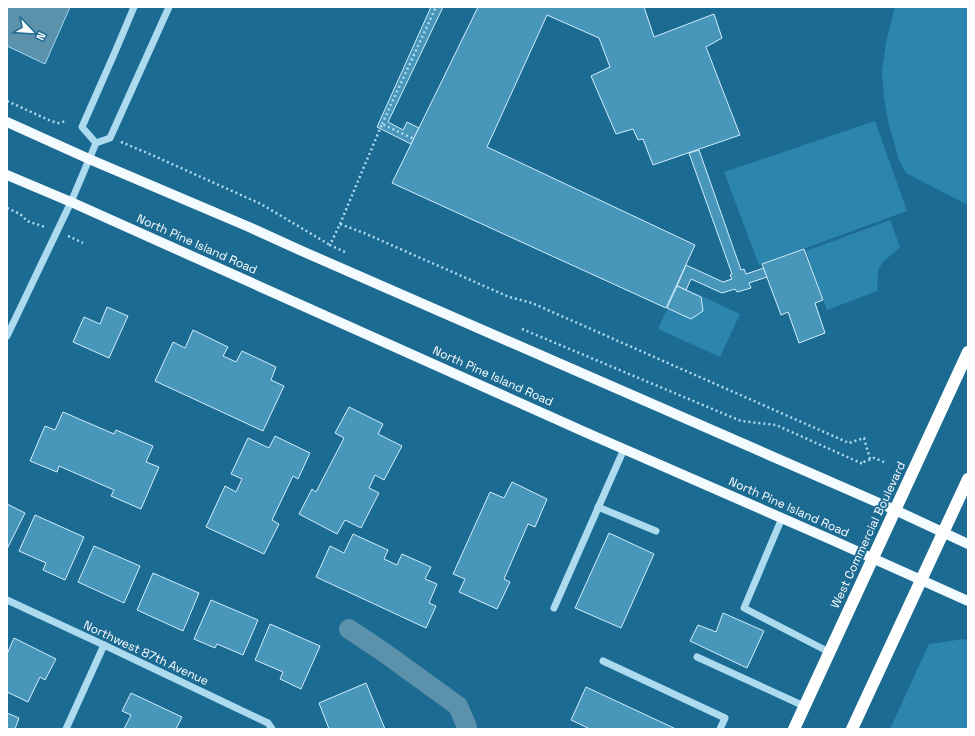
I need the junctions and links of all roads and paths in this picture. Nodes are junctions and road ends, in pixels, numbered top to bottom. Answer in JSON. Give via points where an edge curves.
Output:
{"nodes":[{"id":1,"x":134,"y":7,"type":"edge"},
{"id":2,"x":169,"y":7,"type":"edge"},
{"id":3,"x":436,"y":7,"type":"edge"},
{"id":4,"x":7,"y":102,"type":"edge"},
{"id":5,"x":71,"y":117,"type":"dead end"},
{"id":6,"x":67,"y":121,"type":"junction"},
{"id":7,"x":7,"y":122,"type":"edge"},
{"id":8,"x":382,"y":124,"type":"junction"},
{"id":9,"x":82,"y":127,"type":"junction"},
{"id":10,"x":110,"y":138,"type":"junction"},
{"id":11,"x":414,"y":139,"type":"dead end"},
{"id":12,"x":96,"y":143,"type":"junction"},
{"id":13,"x":89,"y":159,"type":"junction"},
{"id":14,"x":7,"y":175,"type":"edge"},
{"id":15,"x":71,"y":202,"type":"junction"},
{"id":16,"x":340,"y":224,"type":"junction"},
{"id":17,"x":330,"y":245,"type":"junction"},
{"id":18,"x":348,"y":254,"type":"dead end"},
{"id":19,"x":516,"y":327,"type":"dead end"},
{"id":20,"x":7,"y":336,"type":"edge"},
{"id":21,"x":968,"y":352,"type":"edge"},
{"id":22,"x":624,"y":449,"type":"junction"},
{"id":23,"x":870,"y":459,"type":"junction"},
{"id":24,"x":884,"y":462,"type":"dead end"},
{"id":25,"x":968,"y":479,"type":"edge"},
{"id":26,"x":598,"y":507,"type":"junction"},
{"id":27,"x":895,"y":510,"type":"junction"},
{"id":28,"x":782,"y":518,"type":"junction"},
{"id":29,"x":656,"y":531,"type":"dead end"},
{"id":30,"x":943,"y":532,"type":"junction"},
{"id":31,"x":968,"y":544,"type":"edge"},
{"id":32,"x":872,"y":558,"type":"junction"},
{"id":33,"x":920,"y":580,"type":"junction"},
{"id":34,"x":7,"y":600,"type":"edge"},
{"id":35,"x":968,"y":601,"type":"edge"},
{"id":36,"x":554,"y":608,"type":"dead end"},
{"id":37,"x":104,"y":645,"type":"junction"},
{"id":38,"x":829,"y":652,"type":"junction"},
{"id":39,"x":697,"y":657,"type":"dead end"},
{"id":40,"x":604,"y":661,"type":"dead end"},
{"id":41,"x":804,"y":706,"type":"junction"},
{"id":42,"x":66,"y":729,"type":"edge"},
{"id":43,"x":272,"y":729,"type":"edge"},
{"id":44,"x":720,"y":729,"type":"edge"},
{"id":45,"x":794,"y":729,"type":"edge"},
{"id":46,"x":852,"y":729,"type":"edge"}],
"edges":[{"from":1,"to":9,"type":"street"},
{"from":2,"to":10,"type":"street"},
{"from":3,"to":8,"type":"path"},
{"from":4,"to":6,"type":"path","via":[[51,122]]},
{"from":5,"to":6,"type":"path"},
{"from":6,"to":9,"type":"path"},
{"from":7,"to":13,"type":"main road"},
{"from":8,"to":11,"type":"path"},
{"from":8,"to":16,"type":"path"},
{"from":9,"to":12,"type":"street"},
{"from":10,"to":12,"type":"street"},
{"from":10,"to":17,"type":"path","via":[[261,204]]},
{"from":12,"to":13,"type":"street"},
{"from":13,"to":15,"type":"street"},
{"from":13,"to":27,"type":"main road"},
{"from":14,"to":15,"type":"main road","name":"North Pine Island Road"},
{"from":15,"to":20,"type":"street"},
{"from":15,"to":22,"type":"main road","name":"North Pine Island Road"},
{"from":16,"to":17,"type":"path"},
{"from":16,"to":23,"type":"path","via":[[509,297],[532,302],[849,443],[864,438]]},
{"from":17,"to":18,"type":"path"},
{"from":19,"to":23,"type":"path","via":[[741,421],[776,425],[863,464]]},
{"from":21,"to":27,"type":"highway","name":"West Commercial Boulevard"},
{"from":22,"to":26,"type":"street"},
{"from":22,"to":28,"type":"main road","name":"North Pine Island Road"},
{"from":23,"to":24,"type":"path"},
{"from":25,"to":30,"type":"highway"},
{"from":26,"to":29,"type":"street"},
{"from":26,"to":36,"type":"street"},
{"from":27,"to":30,"type":"main road"},
{"from":27,"to":32,"type":"highway","name":"West Commercial Boulevard"},
{"from":28,"to":32,"type":"main road","name":"North Pine Island Road"},
{"from":28,"to":38,"type":"street","via":[[744,608]]},
{"from":30,"to":31,"type":"main road"},
{"from":30,"to":33,"type":"highway"},
{"from":32,"to":33,"type":"main road","name":"North Pine Island Road"},
{"from":32,"to":38,"type":"highway","name":"West Commercial Boulevard"},
{"from":33,"to":35,"type":"main road","name":"North Pine Island Road"},
{"from":33,"to":46,"type":"highway"},
{"from":34,"to":37,"type":"street","name":"Northwest 87th Avenue"},
{"from":37,"to":42,"type":"street"},
{"from":37,"to":43,"type":"street","name":"Northwest 87th Avenue","via":[[268,723]]},
{"from":38,"to":41,"type":"highway","name":"West Commercial Boulevard"},
{"from":39,"to":41,"type":"street"},
{"from":40,"to":44,"type":"street","via":[[725,718]]},
{"from":41,"to":45,"type":"highway","name":"West Commercial Boulevard"}]}
